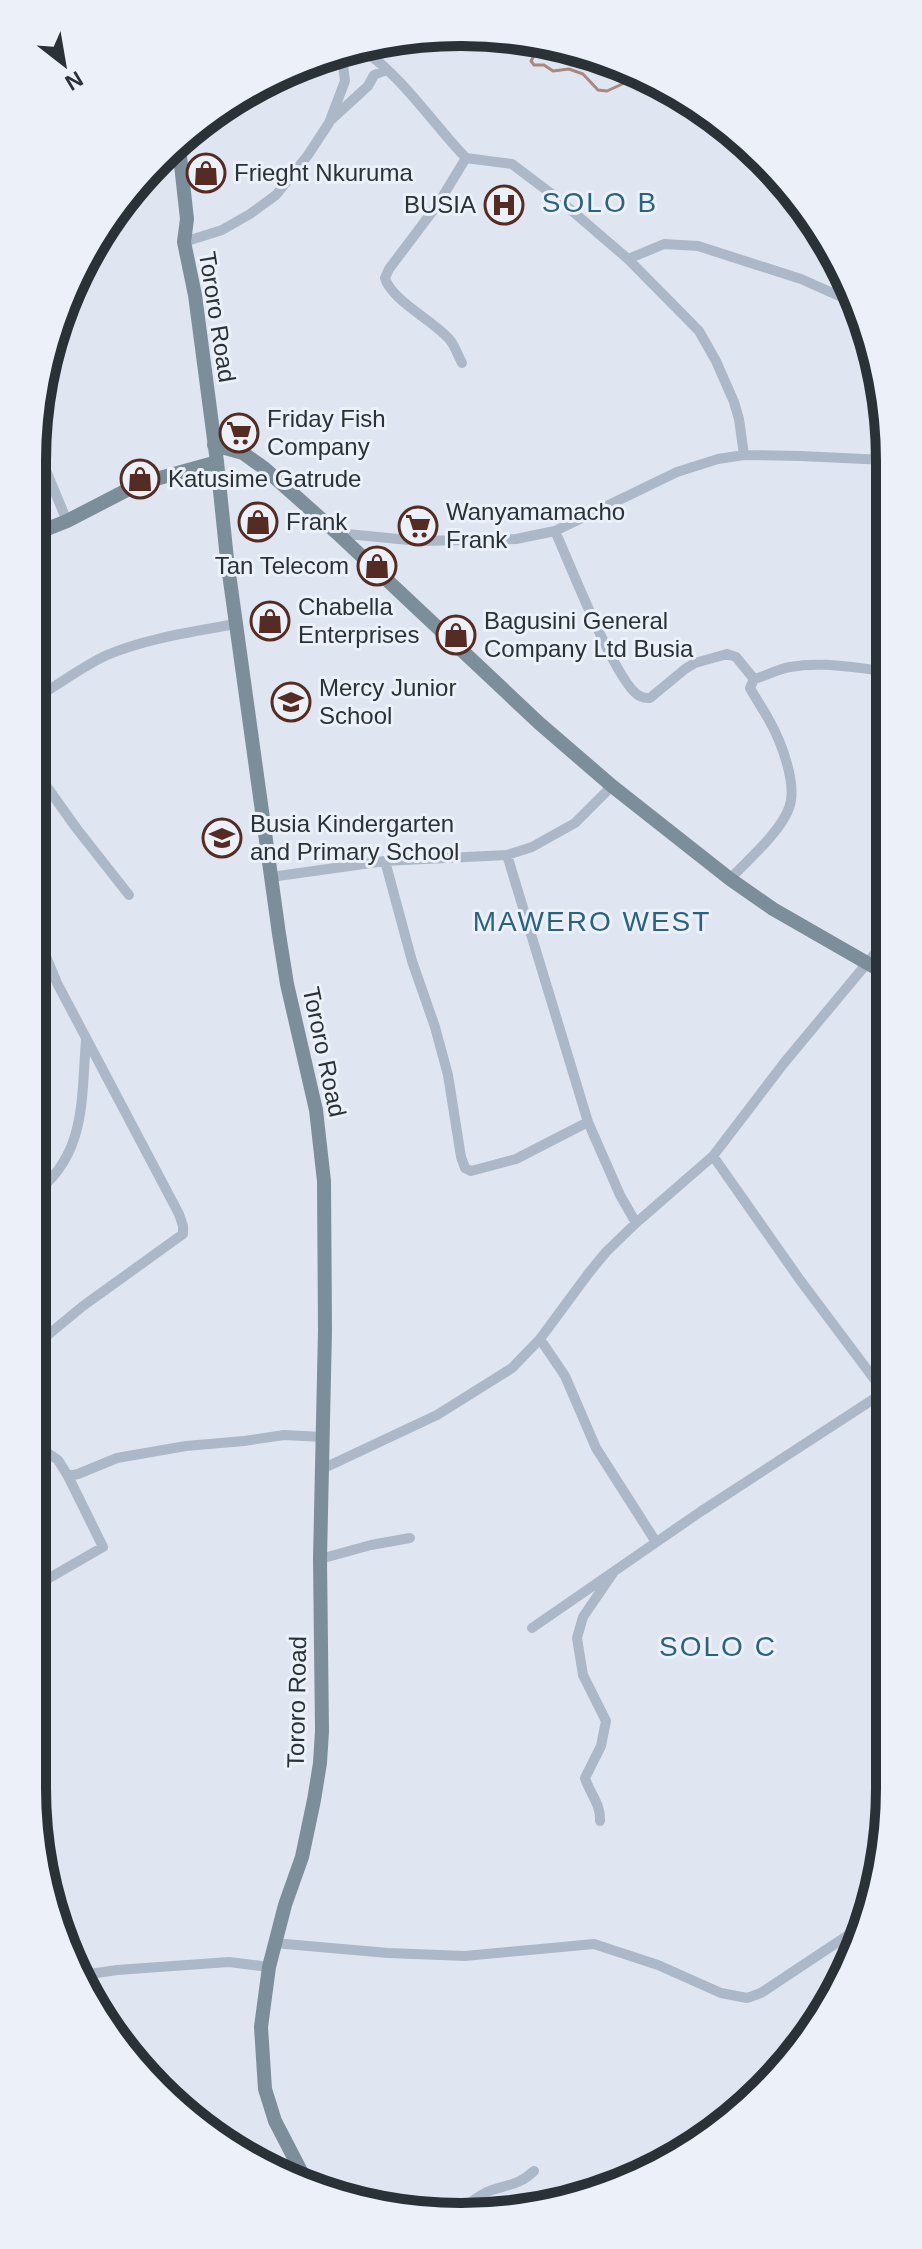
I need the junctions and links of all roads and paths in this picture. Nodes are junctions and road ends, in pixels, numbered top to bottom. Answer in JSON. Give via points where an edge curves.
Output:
{"nodes":[{"id":1,"x":370,"y":56,"type":"edge"},
{"id":2,"x":343,"y":63,"type":"edge"},
{"id":3,"x":386,"y":70,"type":"junction"},
{"id":4,"x":329,"y":123,"type":"junction"},
{"id":5,"x":180,"y":156,"type":"edge"},
{"id":6,"x":466,"y":158,"type":"junction"},
{"id":7,"x":184,"y":242,"type":"junction"},
{"id":8,"x":628,"y":259,"type":"junction"},
{"id":9,"x":842,"y":297,"type":"edge"},
{"id":10,"x":462,"y":363,"type":"dead end"},
{"id":11,"x":214,"y":445,"type":"junction"},
{"id":12,"x":744,"y":455,"type":"junction"},
{"id":13,"x":876,"y":459,"type":"edge"},
{"id":14,"x":217,"y":462,"type":"junction"},
{"id":15,"x":46,"y":470,"type":"edge"},
{"id":16,"x":67,"y":521,"type":"junction"},
{"id":17,"x":46,"y":529,"type":"edge"},
{"id":18,"x":555,"y":531,"type":"junction"},
{"id":19,"x":337,"y":533,"type":"junction"},
{"id":20,"x":235,"y":624,"type":"junction"},
{"id":21,"x":876,"y":669,"type":"edge"},
{"id":22,"x":754,"y":679,"type":"junction"},
{"id":23,"x":46,"y":691,"type":"edge"},
{"id":24,"x":46,"y":786,"type":"edge"},
{"id":25,"x":612,"y":786,"type":"junction"},
{"id":26,"x":507,"y":855,"type":"junction"},
{"id":27,"x":385,"y":861,"type":"junction"},
{"id":28,"x":271,"y":877,"type":"junction"},
{"id":29,"x":730,"y":879,"type":"junction"},
{"id":30,"x":129,"y":895,"type":"dead end"},
{"id":31,"x":876,"y":953,"type":"edge"},
{"id":32,"x":46,"y":957,"type":"edge"},
{"id":33,"x":868,"y":963,"type":"junction"},
{"id":34,"x":876,"y":968,"type":"edge"},
{"id":35,"x":87,"y":1038,"type":"junction"},
{"id":36,"x":588,"y":1122,"type":"junction"},
{"id":37,"x":713,"y":1156,"type":"junction"},
{"id":38,"x":46,"y":1186,"type":"edge"},
{"id":39,"x":636,"y":1223,"type":"junction"},
{"id":40,"x":46,"y":1336,"type":"edge"},
{"id":41,"x":540,"y":1339,"type":"junction"},
{"id":42,"x":876,"y":1376,"type":"edge"},
{"id":43,"x":876,"y":1397,"type":"edge"},
{"id":44,"x":323,"y":1437,"type":"junction"},
{"id":45,"x":46,"y":1452,"type":"edge"},
{"id":46,"x":322,"y":1469,"type":"junction"},
{"id":47,"x":68,"y":1476,"type":"junction"},
{"id":48,"x":410,"y":1538,"type":"dead end"},
{"id":49,"x":656,"y":1542,"type":"junction"},
{"id":50,"x":320,"y":1559,"type":"junction"},
{"id":51,"x":616,"y":1568,"type":"junction"},
{"id":52,"x":46,"y":1580,"type":"edge"},
{"id":53,"x":532,"y":1628,"type":"dead end"},
{"id":54,"x":600,"y":1821,"type":"dead end"},
{"id":55,"x":849,"y":1935,"type":"edge"},
{"id":56,"x":274,"y":1943,"type":"junction"},
{"id":57,"x":269,"y":1967,"type":"junction"},
{"id":58,"x":90,"y":1974,"type":"edge"},
{"id":59,"x":301,"y":2170,"type":"edge"},
{"id":60,"x":534,"y":2171,"type":"dead end"},
{"id":61,"x":471,"y":2203,"type":"edge"}],
"edges":[{"from":1,"to":3,"type":"street"},
{"from":2,"to":4,"type":"street","via":[[345,81]]},
{"from":3,"to":4,"type":"street","via":[[374,75]]},
{"from":3,"to":6,"type":"street"},
{"from":4,"to":7,"type":"street","via":[[264,205],[222,230]]},
{"from":5,"to":7,"type":"main road","name":"Tororo Road","via":[[187,219]]},
{"from":6,"to":8,"type":"street","via":[[512,164]]},
{"from":6,"to":10,"type":"street","via":[[385,278],[397,295],[450,340]]},
{"from":7,"to":11,"type":"main road","name":"Tororo Road"},
{"from":8,"to":9,"type":"street","via":[[664,244],[698,246]]},
{"from":8,"to":12,"type":"street","via":[[705,340],[734,402]]},
{"from":11,"to":14,"type":"main road","name":"Tororo Road"},
{"from":11,"to":19,"type":"main road","via":[[252,458]]},
{"from":12,"to":13,"type":"street"},
{"from":12,"to":18,"type":"street","via":[[677,472]]},
{"from":14,"to":16,"type":"main road","via":[[143,484]]},
{"from":14,"to":20,"type":"main road","name":"Tororo Road"},
{"from":15,"to":16,"type":"street"},
{"from":16,"to":17,"type":"main road"},
{"from":18,"to":19,"type":"street","via":[[516,539],[419,541]]},
{"from":18,"to":22,"type":"street","via":[[612,656],[637,695],[650,698],[695,663],[727,654]]},
{"from":19,"to":25,"type":"main road"},
{"from":20,"to":23,"type":"street","via":[[112,653]]},
{"from":20,"to":28,"type":"main road","name":"Tororo Road"},
{"from":21,"to":22,"type":"street","via":[[808,664]]},
{"from":22,"to":29,"type":"street","via":[[750,688],[781,746],[792,791],[781,824]]},
{"from":24,"to":30,"type":"street"},
{"from":25,"to":26,"type":"street","via":[[575,823]]},
{"from":25,"to":29,"type":"main road"},
{"from":26,"to":27,"type":"street"},
{"from":26,"to":36,"type":"street"},
{"from":27,"to":28,"type":"street"},
{"from":27,"to":36,"type":"street","via":[[448,1075],[465,1168],[516,1159]]},
{"from":28,"to":44,"type":"main road","name":"Tororo Road","via":[[321,1151]]},
{"from":29,"to":33,"type":"main road","via":[[791,921]]},
{"from":31,"to":33,"type":"street"},
{"from":32,"to":35,"type":"street"},
{"from":33,"to":34,"type":"main road"},
{"from":33,"to":37,"type":"street"},
{"from":35,"to":38,"type":"street","via":[[78,1134]]},
{"from":35,"to":40,"type":"street","via":[[179,1214],[183,1234]]},
{"from":36,"to":39,"type":"street"},
{"from":37,"to":39,"type":"street"},
{"from":37,"to":42,"type":"street"},
{"from":39,"to":41,"type":"street","via":[[588,1274]]},
{"from":41,"to":46,"type":"street","via":[[506,1373],[457,1403]]},
{"from":41,"to":49,"type":"street","via":[[565,1376],[596,1448]]},
{"from":43,"to":49,"type":"street"},
{"from":44,"to":46,"type":"main road","name":"Tororo Road"},
{"from":44,"to":47,"type":"street","via":[[284,1435],[186,1446],[117,1458]]},
{"from":45,"to":47,"type":"street"},
{"from":46,"to":50,"type":"main road","name":"Tororo Road"},
{"from":47,"to":52,"type":"street","via":[[103,1547]]},
{"from":48,"to":50,"type":"street"},
{"from":49,"to":51,"type":"street"},
{"from":50,"to":56,"type":"main road","name":"Tororo Road","via":[[320,1763],[302,1857]]},
{"from":51,"to":53,"type":"street"},
{"from":51,"to":54,"type":"street","via":[[583,1617],[577,1638],[583,1675],[606,1721],[585,1778]]},
{"from":55,"to":56,"type":"street","via":[[747,1998],[594,1944],[465,1956]]},
{"from":56,"to":57,"type":"main road","name":"Tororo Road"},
{"from":57,"to":58,"type":"street","via":[[229,1962]]},
{"from":57,"to":59,"type":"main road","name":"Tororo Road","via":[[261,2027],[265,2089]]},
{"from":60,"to":61,"type":"street"}]}
